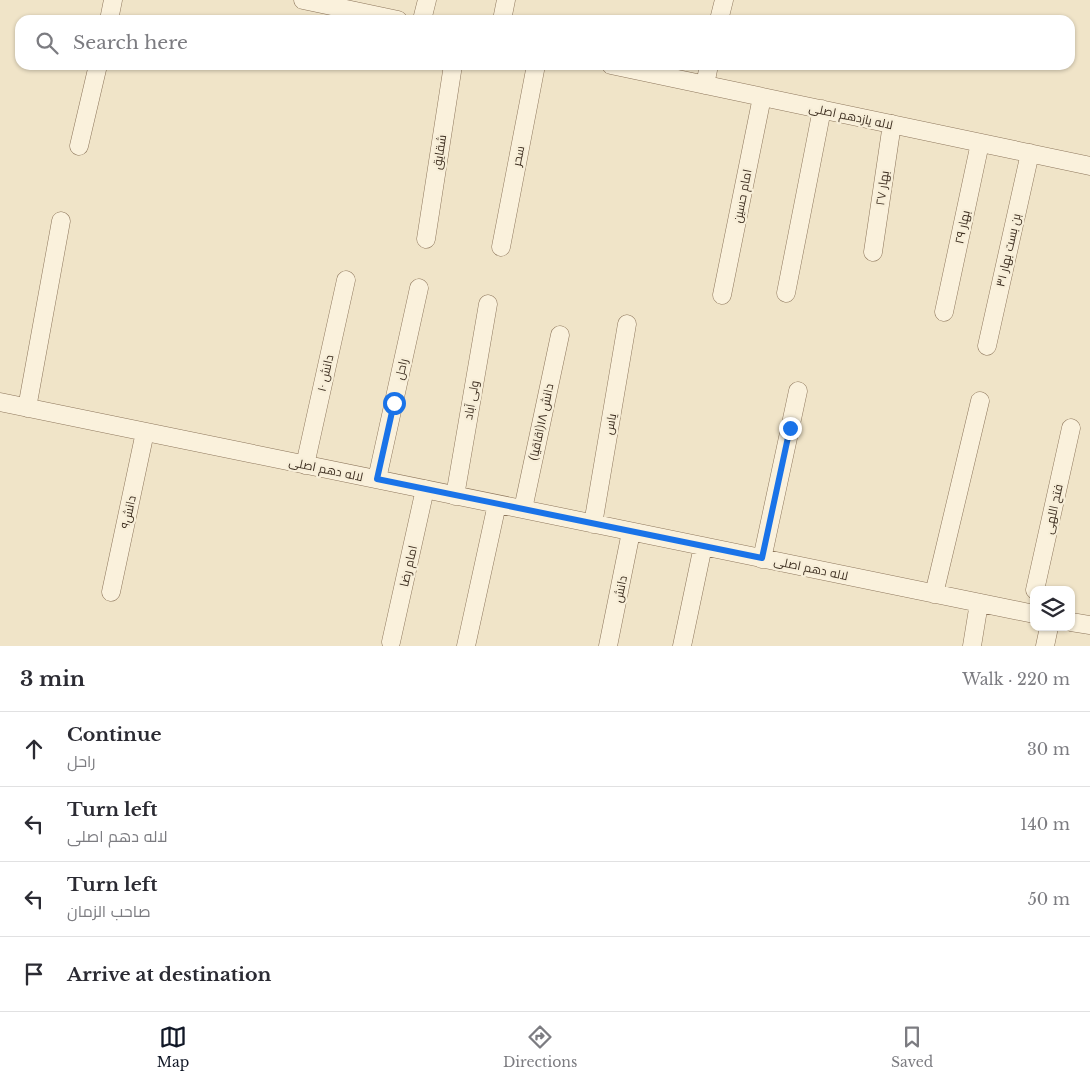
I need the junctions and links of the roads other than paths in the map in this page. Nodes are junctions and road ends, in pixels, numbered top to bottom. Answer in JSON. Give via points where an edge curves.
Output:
{"nodes":[{"id":1,"x":113,"y":0,"type":"edge"},
{"id":2,"x":303,"y":0,"type":"edge"},
{"id":3,"x":427,"y":0,"type":"edge"},
{"id":4,"x":506,"y":0,"type":"edge"},
{"id":5,"x":724,"y":0,"type":"edge"},
{"id":6,"x":110,"y":15,"type":"edge"},
{"id":7,"x":374,"y":15,"type":"edge"},
{"id":8,"x":423,"y":15,"type":"edge"},
{"id":9,"x":503,"y":15,"type":"edge"},
{"id":10,"x":720,"y":15,"type":"edge"},
{"id":11,"x":97,"y":70,"type":"edge"},
{"id":12,"x":452,"y":70,"type":"edge"},
{"id":13,"x":535,"y":70,"type":"edge"},
{"id":14,"x":634,"y":70,"type":"edge"},
{"id":15,"x":708,"y":70,"type":"edge"},
{"id":16,"x":705,"y":85,"type":"junction"},
{"id":17,"x":762,"y":97,"type":"junction"},
{"id":18,"x":822,"y":110,"type":"junction"},
{"id":19,"x":892,"y":124,"type":"junction"},
{"id":20,"x":980,"y":143,"type":"junction"},
{"id":21,"x":80,"y":146,"type":"dead end"},
{"id":22,"x":1030,"y":153,"type":"junction"},
{"id":23,"x":1090,"y":166,"type":"edge"},
{"id":24,"x":62,"y":222,"type":"dead end"},
{"id":25,"x":426,"y":239,"type":"dead end"},
{"id":26,"x":500,"y":247,"type":"dead end"},
{"id":27,"x":873,"y":252,"type":"dead end"},
{"id":28,"x":346,"y":280,"type":"dead end"},
{"id":29,"x":419,"y":288,"type":"dead end"},
{"id":30,"x":786,"y":293,"type":"dead end"},
{"id":31,"x":722,"y":295,"type":"dead end"},
{"id":32,"x":488,"y":304,"type":"dead end"},
{"id":33,"x":944,"y":312,"type":"dead end"},
{"id":34,"x":627,"y":324,"type":"dead end"},
{"id":35,"x":560,"y":335,"type":"dead end"},
{"id":36,"x":987,"y":346,"type":"dead end"},
{"id":37,"x":798,"y":391,"type":"dead end"},
{"id":38,"x":980,"y":401,"type":"dead end"},
{"id":39,"x":0,"y":402,"type":"edge"},
{"id":40,"x":26,"y":408,"type":"junction"},
{"id":41,"x":1071,"y":428,"type":"dead end"},
{"id":42,"x":145,"y":432,"type":"junction"},
{"id":43,"x":305,"y":465,"type":"junction"},
{"id":44,"x":377,"y":479,"type":"junction"},
{"id":45,"x":425,"y":489,"type":"junction"},
{"id":46,"x":455,"y":496,"type":"junction"},
{"id":47,"x":497,"y":504,"type":"junction"},
{"id":48,"x":523,"y":509,"type":"junction"},
{"id":49,"x":592,"y":524,"type":"junction"},
{"id":50,"x":631,"y":532,"type":"junction"},
{"id":51,"x":703,"y":546,"type":"junction"},
{"id":52,"x":762,"y":558,"type":"junction"},
{"id":53,"x":1036,"y":586,"type":"edge"},
{"id":54,"x":111,"y":592,"type":"dead end"},
{"id":55,"x":934,"y":594,"type":"junction"},
{"id":56,"x":979,"y":603,"type":"junction"},
{"id":57,"x":1030,"y":614,"type":"edge"},
{"id":58,"x":1075,"y":623,"type":"edge"},
{"id":59,"x":1090,"y":626,"type":"edge"},
{"id":60,"x":1048,"y":631,"type":"edge"},
{"id":61,"x":391,"y":642,"type":"dead end"},
{"id":62,"x":466,"y":646,"type":"edge"},
{"id":63,"x":608,"y":646,"type":"edge"},
{"id":64,"x":682,"y":646,"type":"edge"},
{"id":65,"x":972,"y":646,"type":"edge"},
{"id":66,"x":1045,"y":646,"type":"edge"}],
"edges":[{"from":1,"to":6,"type":"street"},
{"from":2,"to":7,"type":"street"},
{"from":3,"to":8,"type":"street"},
{"from":4,"to":9,"type":"street"},
{"from":5,"to":10,"type":"street"},
{"from":11,"to":21,"type":"street"},
{"from":12,"to":25,"type":"street","name":"شقایق"},
{"from":13,"to":26,"type":"street","name":"سحر"},
{"from":14,"to":16,"type":"street","name":"لاله یازدهم اصلی"},
{"from":15,"to":16,"type":"street"},
{"from":16,"to":17,"type":"street","name":"لاله یازدهم اصلی"},
{"from":17,"to":18,"type":"street","name":"لاله یازدهم اصلی"},
{"from":17,"to":31,"type":"street","name":"امام حسین"},
{"from":18,"to":19,"type":"street","name":"لاله یازدهم اصلی"},
{"from":18,"to":30,"type":"street"},
{"from":19,"to":20,"type":"street","name":"لاله یازدهم اصلی"},
{"from":19,"to":27,"type":"street","name":"بهار ۲۷"},
{"from":20,"to":22,"type":"street","name":"لاله یازدهم اصلی"},
{"from":20,"to":33,"type":"street","name":"بهار ۲۹"},
{"from":22,"to":23,"type":"street","name":"لاله یازدهم اصلی"},
{"from":22,"to":36,"type":"street","name":"بن بست بهار ٣١"},
{"from":24,"to":40,"type":"street"},
{"from":28,"to":43,"type":"street","name":"دانش ۱۰"},
{"from":29,"to":44,"type":"street","name":"راحل"},
{"from":32,"to":46,"type":"street","name":"ولی آباد"},
{"from":34,"to":49,"type":"street","name":"یاس"},
{"from":35,"to":48,"type":"street","name":"دانش ۱۸(اقاقیا)"},
{"from":37,"to":52,"type":"street"},
{"from":38,"to":55,"type":"street"},
{"from":39,"to":40,"type":"street","name":"لاله دهم اصلی"},
{"from":40,"to":42,"type":"street","name":"لاله دهم اصلی"},
{"from":41,"to":53,"type":"street","name":"فتح اللهی"},
{"from":42,"to":43,"type":"street","name":"لاله دهم اصلی"},
{"from":42,"to":54,"type":"street","name":"دانش۹"},
{"from":43,"to":44,"type":"street","name":"لاله دهم اصلی"},
{"from":44,"to":45,"type":"street","name":"لاله دهم اصلی"},
{"from":45,"to":46,"type":"street","name":"لاله دهم اصلی"},
{"from":45,"to":61,"type":"street","name":"امام رضا"},
{"from":46,"to":47,"type":"street","name":"لاله دهم اصلی"},
{"from":47,"to":48,"type":"street","name":"لاله دهم اصلی"},
{"from":47,"to":62,"type":"street"},
{"from":48,"to":49,"type":"street","name":"لاله دهم اصلی"},
{"from":49,"to":50,"type":"street","name":"لاله دهم اصلی"},
{"from":50,"to":51,"type":"street","name":"لاله دهم اصلی"},
{"from":50,"to":63,"type":"street","name":"دانش"},
{"from":51,"to":52,"type":"street","name":"لاله دهم اصلی"},
{"from":51,"to":64,"type":"street"},
{"from":52,"to":55,"type":"street","name":"لاله دهم اصلی"},
{"from":55,"to":56,"type":"street","name":"لاله دهم اصلی"},
{"from":56,"to":57,"type":"street","name":"لاله دهم اصلی"},
{"from":56,"to":65,"type":"street"},
{"from":58,"to":59,"type":"street"},
{"from":60,"to":66,"type":"street"}]}
